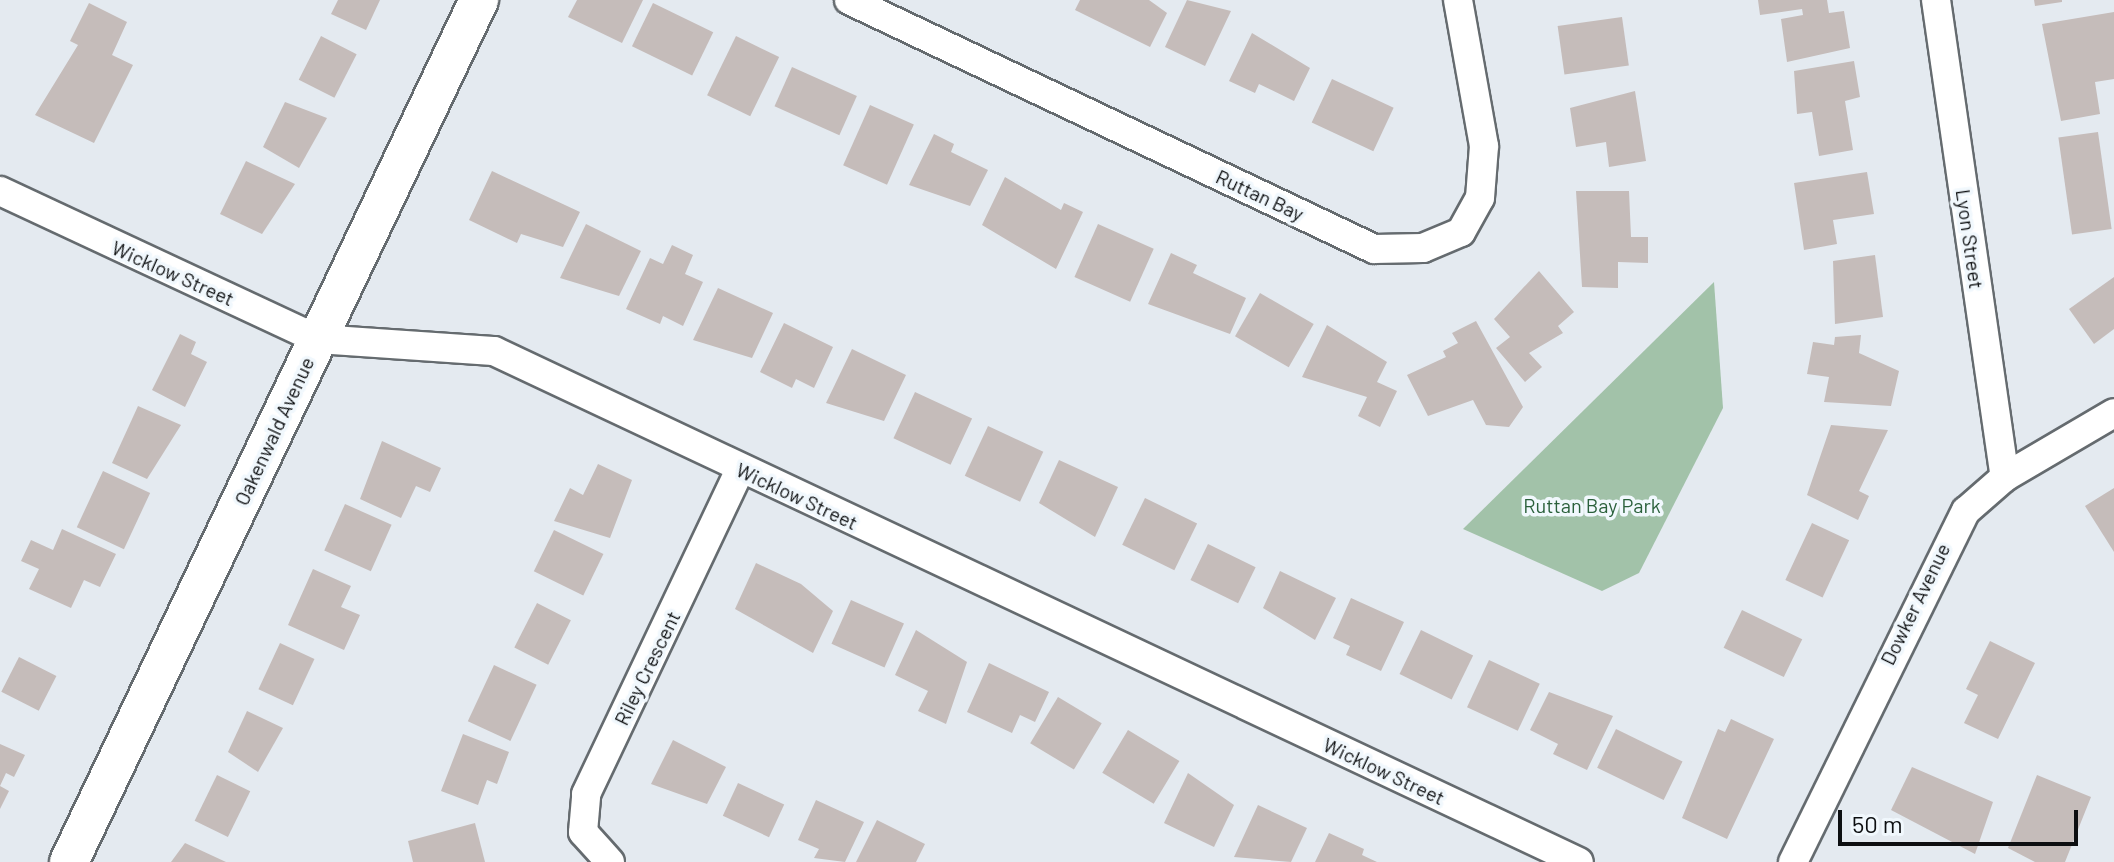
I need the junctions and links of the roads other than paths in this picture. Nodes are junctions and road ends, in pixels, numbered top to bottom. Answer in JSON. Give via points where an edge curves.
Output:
{"nodes":[{"id":1,"x":479,"y":0,"type":"edge"},
{"id":2,"x":849,"y":0,"type":"edge"},
{"id":3,"x":1458,"y":0,"type":"edge"},
{"id":4,"x":1936,"y":0,"type":"edge"},
{"id":5,"x":0,"y":191,"type":"edge"},
{"id":6,"x":317,"y":339,"type":"junction"},
{"id":7,"x":2114,"y":413,"type":"edge"},
{"id":8,"x":740,"y":469,"type":"junction"},
{"id":9,"x":2005,"y":477,"type":"junction"},
{"id":10,"x":69,"y":862,"type":"edge"},
{"id":11,"x":610,"y":862,"type":"edge"},
{"id":12,"x":1579,"y":862,"type":"edge"},
{"id":13,"x":1793,"y":862,"type":"edge"}],
"edges":[{"from":1,"to":6,"type":"street","name":"Oakenwald Avenue"},
{"from":2,"to":3,"type":"street","name":"Ruttan Bay","via":[[1374,249],[1423,248],[1461,232],[1480,198],[1484,146]]},
{"from":4,"to":9,"type":"street","name":"Lyon Street"},
{"from":5,"to":6,"type":"street","name":"Wicklow Street"},
{"from":6,"to":8,"type":"street","name":"Wicklow Street","via":[[494,351]]},
{"from":6,"to":10,"type":"street","name":"Oakenwald Avenue"},
{"from":7,"to":9,"type":"street","name":"Dowker Avenue"},
{"from":8,"to":11,"type":"street","name":"Riley Crescent","via":[[586,794],[583,832]]},
{"from":8,"to":12,"type":"street","name":"Wicklow Street"},
{"from":9,"to":13,"type":"street","name":"Dowker Avenue","via":[[1945,540]]}]}
